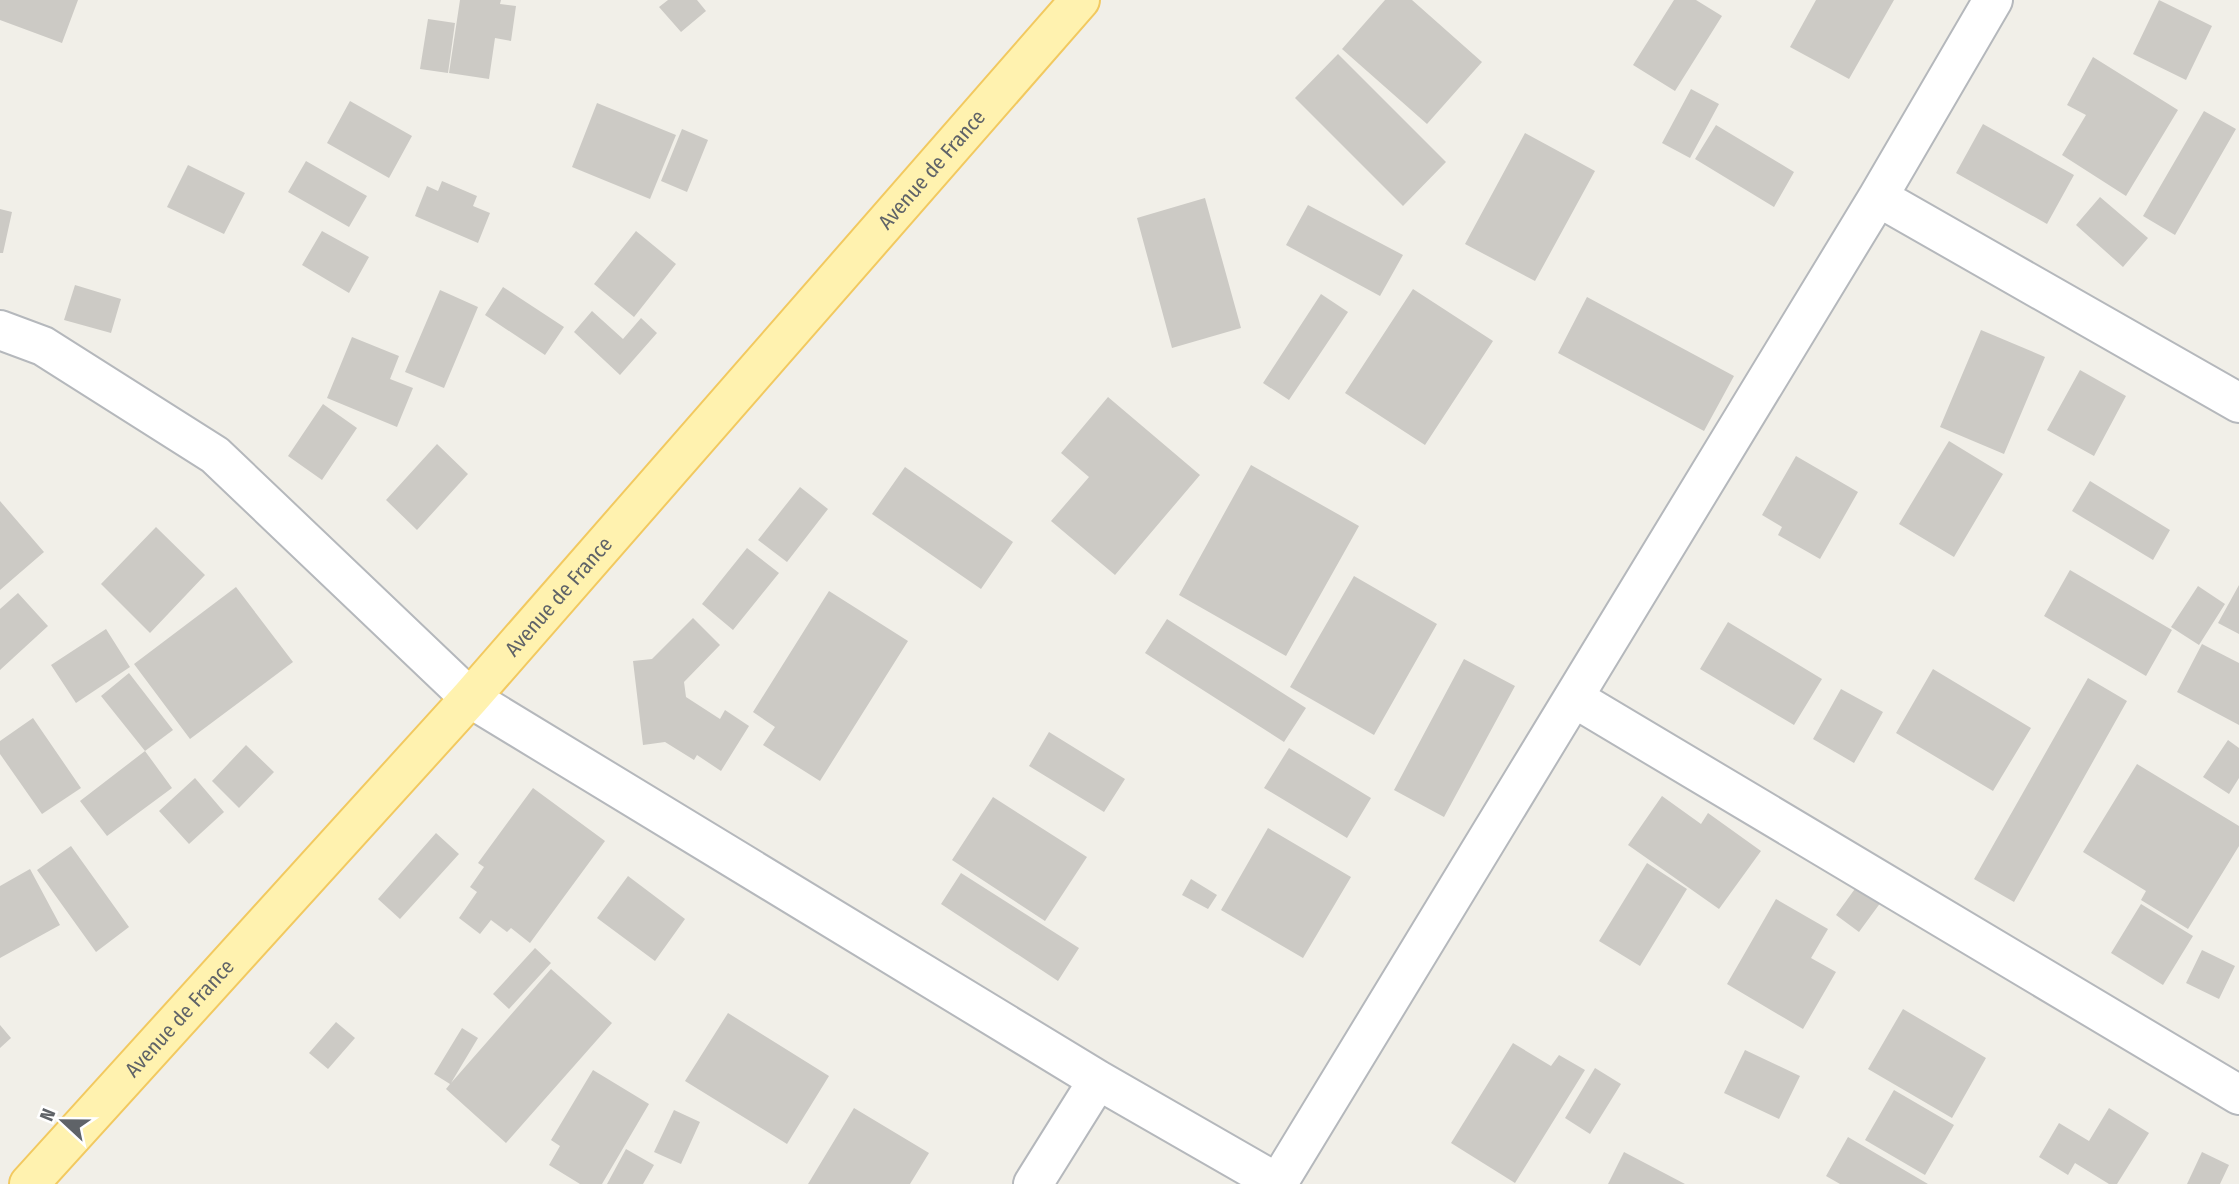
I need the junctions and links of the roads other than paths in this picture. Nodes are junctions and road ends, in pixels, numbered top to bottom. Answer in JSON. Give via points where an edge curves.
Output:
{"nodes":[{"id":1,"x":1080,"y":0,"type":"edge"},
{"id":2,"x":1993,"y":0,"type":"edge"},
{"id":3,"x":1878,"y":197,"type":"junction"},
{"id":4,"x":0,"y":330,"type":"edge"},
{"id":5,"x":2239,"y":404,"type":"edge"},
{"id":6,"x":470,"y":698,"type":"junction"},
{"id":7,"x":1574,"y":698,"type":"junction"},
{"id":8,"x":1098,"y":1080,"type":"junction"},
{"id":9,"x":2239,"y":1095,"type":"edge"},
{"id":10,"x":29,"y":1184,"type":"edge"},
{"id":11,"x":1033,"y":1184,"type":"edge"},
{"id":12,"x":1279,"y":1184,"type":"edge"}],
"edges":[{"from":1,"to":6,"type":"main road","name":"Avenue de France"},
{"from":2,"to":3,"type":"street"},
{"from":3,"to":5,"type":"street"},
{"from":3,"to":7,"type":"street"},
{"from":4,"to":6,"type":"street","via":[[43,346],[215,455]]},
{"from":6,"to":8,"type":"street"},
{"from":6,"to":10,"type":"main road","name":"Avenue de France"},
{"from":7,"to":9,"type":"street"},
{"from":7,"to":12,"type":"street"},
{"from":8,"to":11,"type":"street"},
{"from":8,"to":12,"type":"street"}]}
